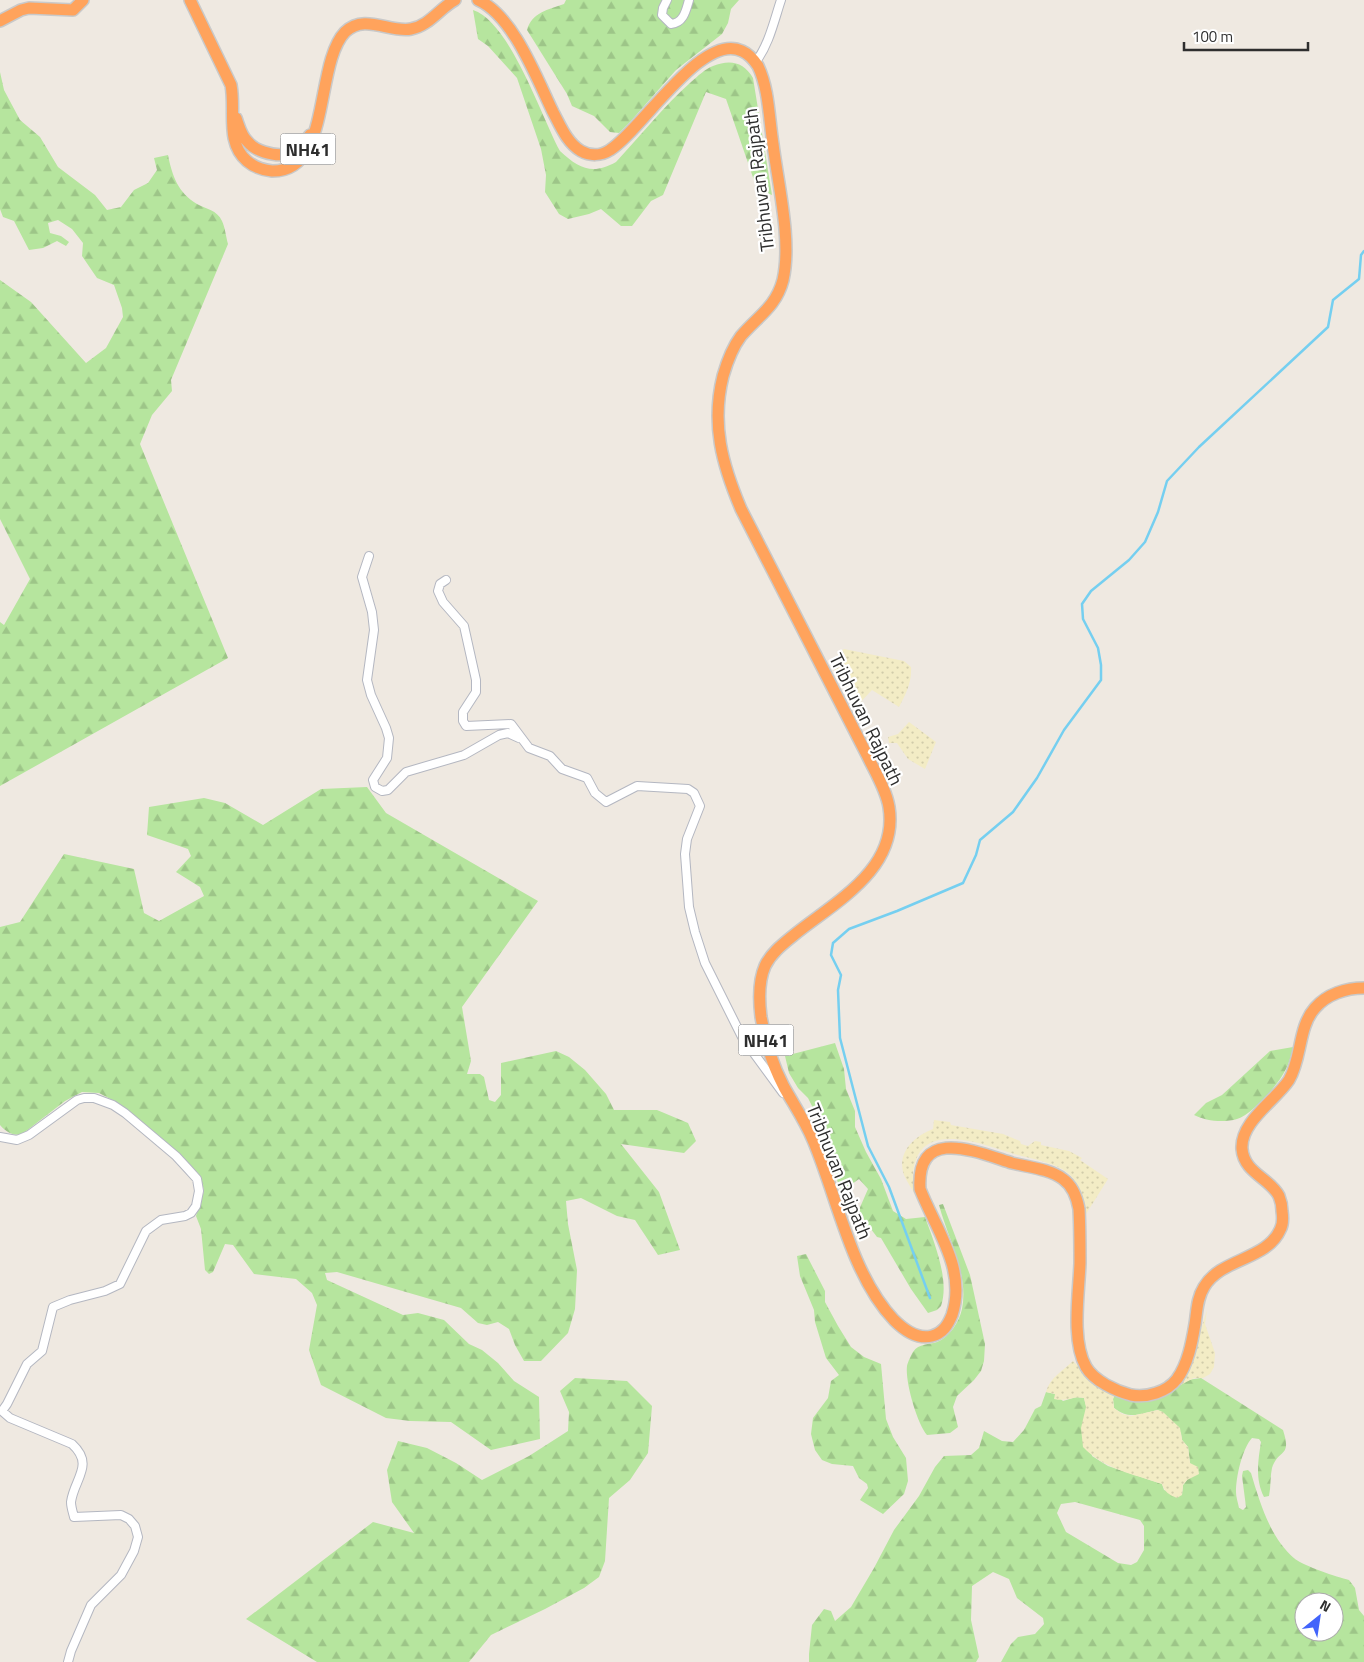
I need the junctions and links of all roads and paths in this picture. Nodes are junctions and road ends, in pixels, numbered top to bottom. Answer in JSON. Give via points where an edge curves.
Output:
{"nodes":[{"id":1,"x":83,"y":0,"type":"edge"},
{"id":2,"x":190,"y":0,"type":"edge"},
{"id":3,"x":455,"y":0,"type":"edge"},
{"id":4,"x":478,"y":0,"type":"edge"},
{"id":5,"x":667,"y":0,"type":"edge"},
{"id":6,"x":689,"y":0,"type":"edge"},
{"id":7,"x":781,"y":0,"type":"edge"},
{"id":8,"x":0,"y":21,"type":"edge"},
{"id":9,"x":755,"y":62,"type":"junction"},
{"id":10,"x":234,"y":110,"type":"junction"},
{"id":11,"x":316,"y":127,"type":"junction"},
{"id":12,"x":369,"y":556,"type":"dead end"},
{"id":13,"x":446,"y":580,"type":"dead end"},
{"id":14,"x":523,"y":740,"type":"junction"},
{"id":15,"x":1364,"y":988,"type":"edge"},
{"id":16,"x":800,"y":1113,"type":"junction"},
{"id":17,"x":0,"y":1137,"type":"edge"},
{"id":18,"x":68,"y":1662,"type":"edge"}],
"edges":[{"from":1,"to":8,"type":"highway","via":[[72,10],[29,8]]},
{"from":2,"to":10,"type":"highway","number":"NH41","via":[[229,79]]},
{"from":3,"to":11,"type":"highway","number":"NH41","via":[[427,22],[413,28],[365,23],[346,31],[335,50]]},
{"from":4,"to":9,"type":"highway","via":[[504,21],[520,45],[563,131],[575,147],[590,154],[604,153],[621,142],[681,78],[708,56],[732,48],[746,53]]},
{"from":5,"to":6,"type":"street","via":[[662,15],[671,24],[682,19]]},
{"from":7,"to":9,"type":"street","via":[[762,55]]},
{"from":9,"to":16,"type":"highway","name":"Tribhuvan Rajpath","number":"NH41","via":[[766,96],[784,224],[785,262],[775,301],[742,336],[728,361],[718,403],[720,445],[741,509],[868,755],[885,793],[890,821],[882,853],[868,874],[778,948],[763,973],[760,1002],[766,1040],[783,1085]]},
{"from":10,"to":11,"type":"highway","via":[[247,142],[272,154],[283,156],[292,153],[305,143]]},
{"from":10,"to":11,"type":"highway","number":"NH41","via":[[234,137],[238,149],[251,164],[267,170],[283,169],[300,160]]},
{"from":12,"to":14,"type":"street","via":[[362,577],[374,630],[367,680],[389,738],[387,758],[374,780],[375,787],[388,790],[406,772],[464,755],[499,734],[508,733]]},
{"from":13,"to":14,"type":"street","via":[[438,590],[443,602],[464,626],[476,680],[476,692],[463,712],[463,721],[466,726],[511,724]]},
{"from":14,"to":16,"type":"street","via":[[529,748],[550,756],[562,769],[587,778],[595,793],[606,802],[637,786],[688,789],[694,793],[700,806],[687,839],[685,854],[694,932],[742,1037]]},
{"from":15,"to":16,"type":"highway","name":"Tribhuvan Rajpath","number":"NH41","via":[[1335,994],[1313,1010],[1306,1022],[1288,1082],[1243,1137],[1244,1157],[1279,1196],[1283,1217],[1281,1229],[1265,1248],[1220,1270],[1207,1282],[1198,1301],[1190,1345],[1181,1371],[1172,1384],[1154,1393],[1131,1394],[1111,1387],[1090,1372],[1083,1360],[1078,1321],[1080,1209],[1072,1189],[1063,1179],[957,1147],[941,1148],[929,1155],[922,1167],[920,1189],[950,1255],[956,1290],[946,1326],[933,1335],[916,1335],[894,1319],[865,1276],[822,1161]]},
{"from":17,"to":18,"type":"street","via":[[17,1140],[76,1100],[94,1098],[125,1113],[176,1156],[197,1179],[199,1191],[191,1213],[161,1220],[146,1230],[120,1284],[53,1307],[42,1351],[27,1364],[2,1411],[10,1418],[72,1444],[80,1451],[83,1467],[71,1503],[74,1517],[121,1515],[130,1519],[138,1537],[121,1575],[91,1605]]}]}
